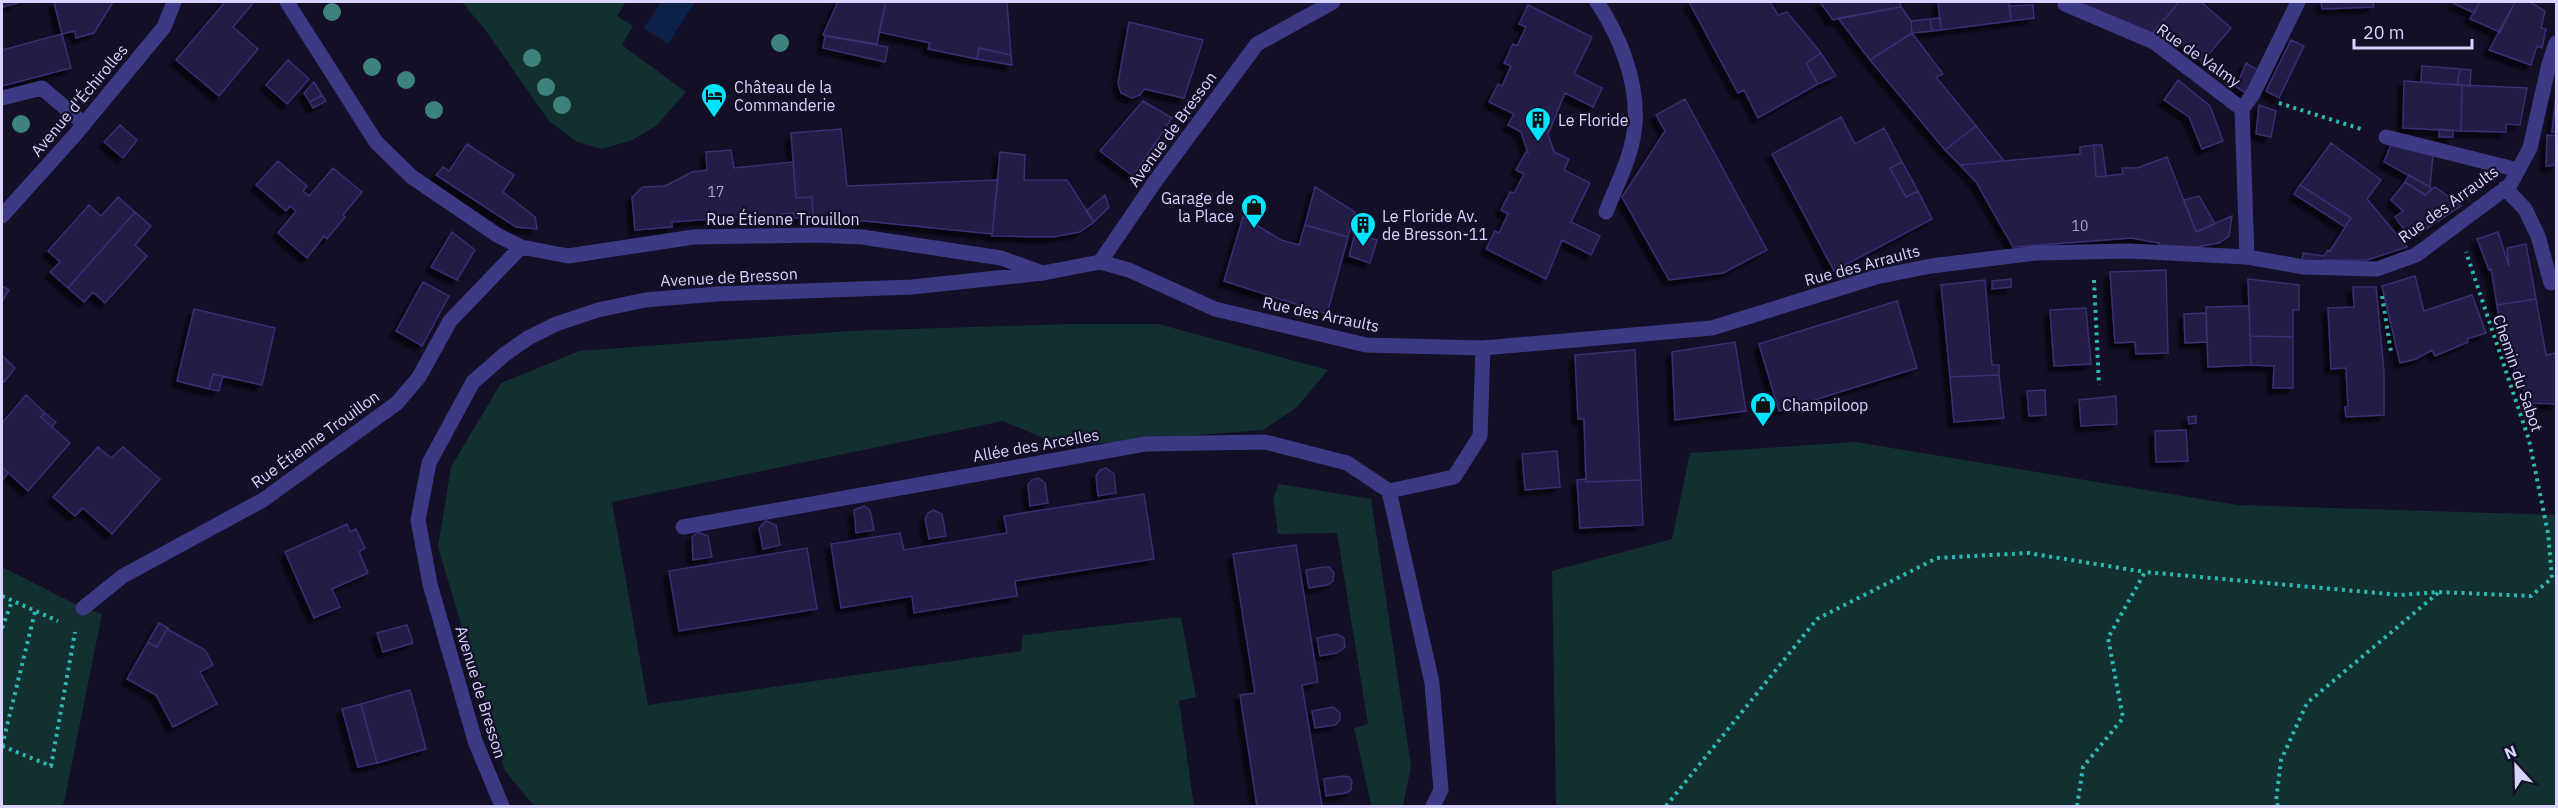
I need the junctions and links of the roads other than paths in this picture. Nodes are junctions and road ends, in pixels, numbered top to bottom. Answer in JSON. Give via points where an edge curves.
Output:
{"nodes":[{"id":1,"x":174,"y":2,"type":"edge"},
{"id":2,"x":287,"y":2,"type":"edge"},
{"id":3,"x":1333,"y":2,"type":"edge"},
{"id":4,"x":1597,"y":2,"type":"edge"},
{"id":5,"x":2065,"y":2,"type":"edge"},
{"id":6,"x":2298,"y":2,"type":"edge"},
{"id":7,"x":2556,"y":43,"type":"edge"},
{"id":8,"x":2,"y":98,"type":"edge"},
{"id":9,"x":2242,"y":109,"type":"junction"},
{"id":10,"x":83,"y":123,"type":"junction"},
{"id":11,"x":2386,"y":137,"type":"road end"},
{"id":12,"x":2518,"y":170,"type":"junction"},
{"id":13,"x":2505,"y":188,"type":"junction"},
{"id":14,"x":1606,"y":212,"type":"dead end"},
{"id":15,"x":2,"y":216,"type":"edge"},
{"id":16,"x":521,"y":247,"type":"junction"},
{"id":17,"x":2247,"y":257,"type":"junction"},
{"id":18,"x":1100,"y":262,"type":"junction"},
{"id":19,"x":1043,"y":273,"type":"junction"},
{"id":20,"x":2551,"y":283,"type":"dead end"},
{"id":21,"x":1483,"y":348,"type":"junction"},
{"id":22,"x":1389,"y":491,"type":"junction"},
{"id":23,"x":683,"y":527,"type":"dead end"},
{"id":24,"x":83,"y":608,"type":"road end"},
{"id":25,"x":502,"y":807,"type":"edge"},
{"id":26,"x":1433,"y":807,"type":"edge"}],
"edges":[{"from":1,"to":10,"type":"street","name":"Avenue d'Échirolles","via":[[164,27]]},
{"from":2,"to":16,"type":"street","name":"Rue Étienne Trouillon","via":[[376,142],[431,191]]},
{"from":3,"to":18,"type":"street","name":"Avenue de Bresson","via":[[1257,44]]},
{"from":4,"to":14,"type":"street","via":[[1624,54],[1635,124],[1625,166]]},
{"from":5,"to":9,"type":"street","name":"Rue de Valmy","via":[[2154,42]]},
{"from":6,"to":9,"type":"street"},
{"from":7,"to":12,"type":"street","name":"Rue des Arraults","via":[[2530,148]]},
{"from":8,"to":10,"type":"street","via":[[42,88]]},
{"from":9,"to":17,"type":"street","name":"Rue de Valmy"},
{"from":10,"to":15,"type":"street","name":"Avenue d'Échirolles"},
{"from":11,"to":12,"type":"street"},
{"from":12,"to":13,"type":"street","name":"Rue des Arraults"},
{"from":13,"to":17,"type":"street","name":"Rue des Arraults","via":[[2416,255],[2377,269],[2304,267]]},
{"from":13,"to":20,"type":"street","via":[[2525,208],[2538,236]]},
{"from":16,"to":19,"type":"street","name":"Rue Étienne Trouillon","via":[[568,256],[694,237],[862,237],[1001,258]]},
{"from":16,"to":24,"type":"street","name":"Rue Étienne Trouillon","via":[[450,321],[419,377],[397,403],[263,500],[123,576]]},
{"from":17,"to":21,"type":"street","name":"Rue des Arraults","via":[[2130,251],[2036,253],[1876,277],[1712,328]]},
{"from":18,"to":19,"type":"street","name":"Avenue de Bresson"},
{"from":18,"to":21,"type":"street","name":"Rue des Arraults","via":[[1129,270],[1215,309],[1366,345]]},
{"from":19,"to":25,"type":"street","name":"Avenue de Bresson","via":[[912,287],[645,300],[556,324],[505,354],[474,382],[429,463],[418,520],[430,584],[472,729]]},
{"from":21,"to":22,"type":"street","via":[[1480,436],[1454,477]]},
{"from":22,"to":23,"type":"street","name":"Allée des Arcelles","via":[[1347,463],[1265,442],[1145,444]]},
{"from":22,"to":26,"type":"street","via":[[1432,683],[1441,790]]}]}
